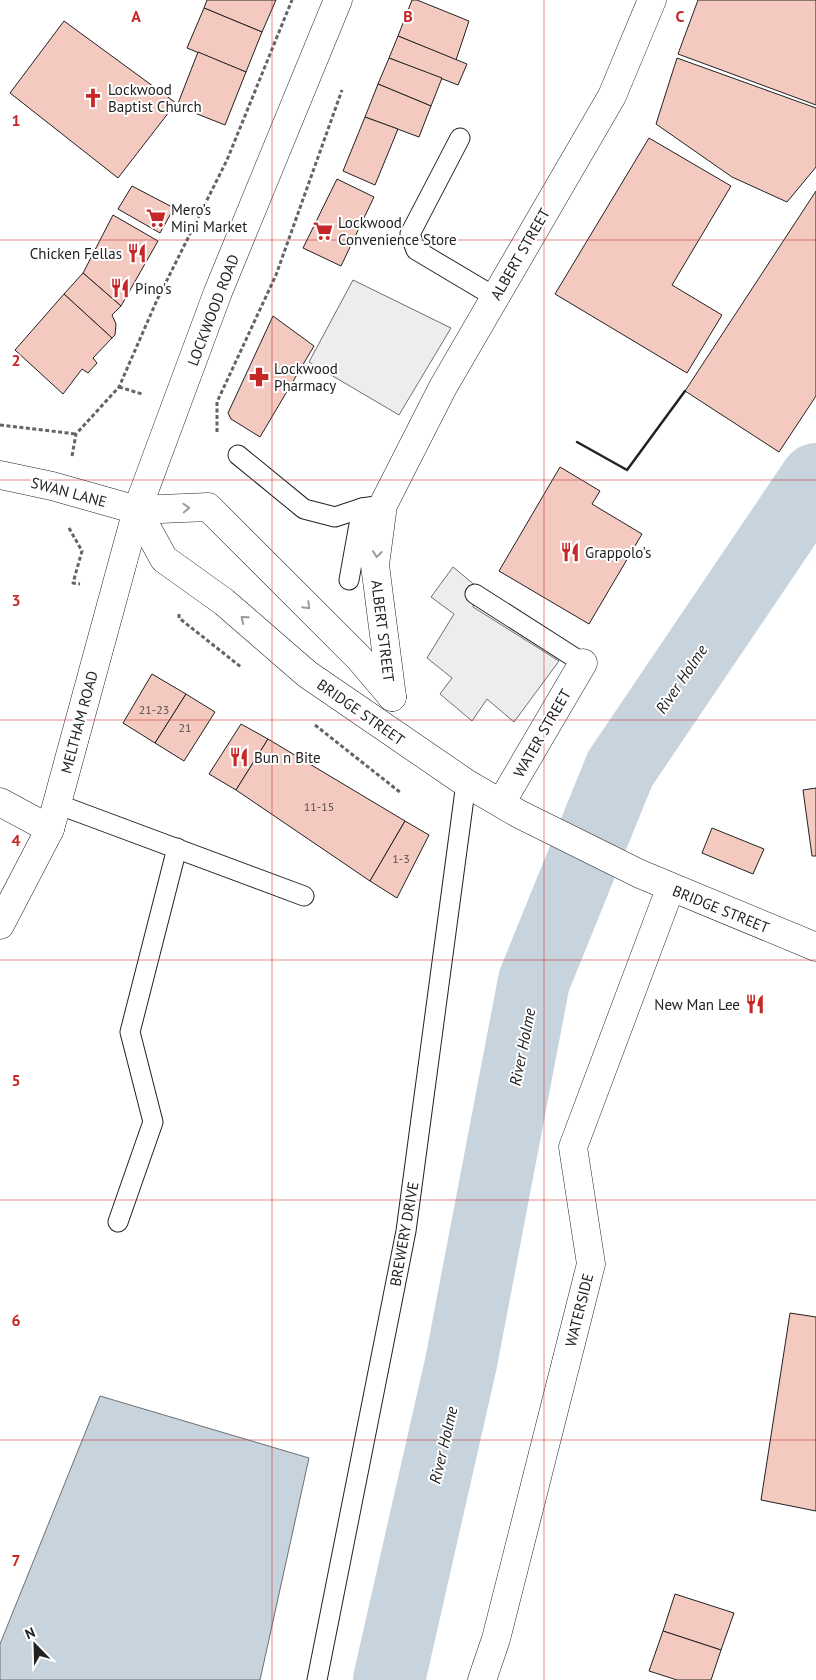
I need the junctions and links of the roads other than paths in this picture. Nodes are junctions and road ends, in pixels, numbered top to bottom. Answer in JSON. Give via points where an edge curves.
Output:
{"nodes":[{"id":1,"x":338,"y":0,"type":"edge"},
{"id":2,"x":652,"y":0,"type":"edge"},
{"id":3,"x":460,"y":138,"type":"dead end"},
{"id":4,"x":495,"y":297,"type":"junction"},
{"id":5,"x":238,"y":455,"type":"dead end"},
{"id":6,"x":0,"y":475,"type":"edge"},
{"id":7,"x":372,"y":507,"type":"junction"},
{"id":8,"x":137,"y":510,"type":"junction"},
{"id":9,"x":349,"y":580,"type":"dead end"},
{"id":10,"x":475,"y":594,"type":"dead end"},
{"id":11,"x":583,"y":663,"type":"joint"},
{"id":12,"x":392,"y":697,"type":"junction"},
{"id":13,"x":413,"y":748,"type":"junction"},
{"id":14,"x":466,"y":783,"type":"junction"},
{"id":15,"x":0,"y":802,"type":"edge"},
{"id":16,"x":57,"y":804,"type":"junction"},
{"id":17,"x":510,"y":809,"type":"junction"},
{"id":18,"x":50,"y":829,"type":"junction"},
{"id":19,"x":178,"y":848,"type":"junction"},
{"id":20,"x":670,"y":888,"type":"junction"},
{"id":21,"x":304,"y":896,"type":"dead end"},
{"id":22,"x":0,"y":925,"type":"edge"},
{"id":23,"x":816,"y":948,"type":"edge"},
{"id":24,"x":118,"y":1222,"type":"dead end"},
{"id":25,"x":317,"y":1680,"type":"edge"},
{"id":26,"x":482,"y":1680,"type":"edge"}],
"edges":[{"from":1,"to":8,"type":"main road","name":"LOCKWOOD ROAD","via":[[218,292]]},
{"from":2,"to":4,"type":"main road","name":"ALBERT STREET","via":[[612,96]]},
{"from":3,"to":4,"type":"lane","via":[[410,234],[416,250]]},
{"from":4,"to":7,"type":"main road","name":"ALBERT STREET"},
{"from":5,"to":7,"type":"lane","via":[[304,509],[336,517]]},
{"from":6,"to":8,"type":"main road","name":"SWAN LANE"},
{"from":7,"to":9,"type":"lane","name":"ALBERT STREET"},
{"from":7,"to":12,"type":"main road","name":"ALBERT STREET","one_way":true,"via":[[375,565]]},
{"from":8,"to":12,"type":"main road","name":"BRIDGE STREET","one_way":true,"via":[[208,507],[359,658]]},
{"from":13,"to":8,"type":"main road","name":"BRIDGE STREET","one_way":true,"via":[[307,674],[224,602],[164,559]]},
{"from":8,"to":16,"type":"main road","name":"MELTHAM ROAD"},
{"from":10,"to":11,"type":"lane","via":[[507,621]]},
{"from":11,"to":17,"type":"main road","name":"WATER STREET"},
{"from":12,"to":13,"type":"main road","name":"BRIDGE STREET"},
{"from":13,"to":14,"type":"main road","name":"BRIDGE STREET"},
{"from":14,"to":17,"type":"main road","name":"BRIDGE STREET"},
{"from":14,"to":25,"type":"lane","name":"BREWERY DRIVE","via":[[406,1231]]},
{"from":15,"to":18,"type":"main road"},
{"from":16,"to":18,"type":"main road","name":"MELTHAM ROAD"},
{"from":16,"to":19,"type":"lane"},
{"from":17,"to":20,"type":"main road","name":"BRIDGE STREET"},
{"from":18,"to":22,"type":"main road","name":"MELTHAM ROAD"},
{"from":19,"to":21,"type":"lane"},
{"from":19,"to":24,"type":"lane","via":[[130,1032],[153,1122]]},
{"from":20,"to":23,"type":"main road","name":"BRIDGE STREET"},
{"from":20,"to":26,"type":"main road","name":"WATERSIDE","via":[[572,1147],[591,1264],[496,1639]]}]}
